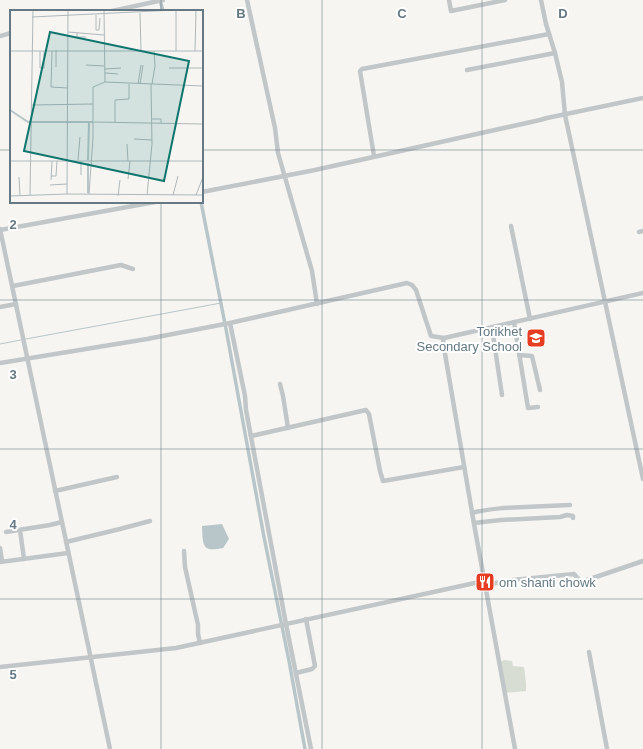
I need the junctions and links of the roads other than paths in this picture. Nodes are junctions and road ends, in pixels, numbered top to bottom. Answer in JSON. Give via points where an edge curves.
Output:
{"nodes":[{"id":1,"x":163,"y":0,"type":"edge"},
{"id":2,"x":247,"y":0,"type":"edge"},
{"id":3,"x":449,"y":0,"type":"edge"},
{"id":4,"x":505,"y":0,"type":"edge"},
{"id":5,"x":541,"y":0,"type":"edge"},
{"id":6,"x":116,"y":10,"type":"edge"},
{"id":7,"x":10,"y":33,"type":"edge"},
{"id":8,"x":549,"y":34,"type":"junction"},
{"id":9,"x":0,"y":36,"type":"edge"},
{"id":10,"x":556,"y":53,"type":"junction"},
{"id":11,"x":467,"y":70,"type":"dead end"},
{"id":12,"x":643,"y":98,"type":"edge"},
{"id":13,"x":565,"y":115,"type":"junction"},
{"id":14,"x":374,"y":156,"type":"junction"},
{"id":15,"x":284,"y":176,"type":"junction"},
{"id":16,"x":203,"y":192,"type":"edge"},
{"id":17,"x":149,"y":203,"type":"edge"},
{"id":18,"x":511,"y":226,"type":"dead end"},
{"id":19,"x":0,"y":230,"type":"edge"},
{"id":20,"x":133,"y":269,"type":"dead end"},
{"id":21,"x":13,"y":286,"type":"junction"},
{"id":22,"x":643,"y":293,"type":"edge"},
{"id":23,"x":605,"y":301,"type":"junction"},
{"id":24,"x":16,"y":304,"type":"junction"},
{"id":25,"x":317,"y":304,"type":"junction"},
{"id":26,"x":0,"y":306,"type":"edge"},
{"id":27,"x":530,"y":319,"type":"junction"},
{"id":28,"x":514,"y":322,"type":"junction"},
{"id":29,"x":226,"y":324,"type":"junction"},
{"id":30,"x":492,"y":328,"type":"junction"},
{"id":31,"x":444,"y":338,"type":"junction"},
{"id":32,"x":519,"y":355,"type":"junction"},
{"id":33,"x":28,"y":359,"type":"junction"},
{"id":34,"x":0,"y":363,"type":"edge"},
{"id":35,"x":280,"y":384,"type":"dead end"},
{"id":36,"x":540,"y":390,"type":"dead end"},
{"id":37,"x":502,"y":395,"type":"dead end"},
{"id":38,"x":538,"y":407,"type":"dead end"},
{"id":39,"x":288,"y":428,"type":"junction"},
{"id":40,"x":251,"y":436,"type":"junction"},
{"id":41,"x":464,"y":467,"type":"junction"},
{"id":42,"x":117,"y":477,"type":"dead end"},
{"id":43,"x":643,"y":479,"type":"edge"},
{"id":44,"x":55,"y":491,"type":"junction"},
{"id":45,"x":570,"y":505,"type":"dead end"},
{"id":46,"x":472,"y":512,"type":"junction"},
{"id":47,"x":573,"y":518,"type":"dead end"},
{"id":48,"x":150,"y":521,"type":"dead end"},
{"id":49,"x":62,"y":522,"type":"junction"},
{"id":50,"x":474,"y":522,"type":"junction"},
{"id":51,"x":20,"y":530,"type":"junction"},
{"id":52,"x":6,"y":532,"type":"dead end"},
{"id":53,"x":66,"y":542,"type":"junction"},
{"id":54,"x":0,"y":548,"type":"edge"},
{"id":55,"x":184,"y":551,"type":"dead end"},
{"id":56,"x":68,"y":553,"type":"junction"},
{"id":57,"x":24,"y":559,"type":"junction"},
{"id":58,"x":643,"y":561,"type":"edge"},
{"id":59,"x":1,"y":562,"type":"edge"},
{"id":60,"x":485,"y":583,"type":"junction"},
{"id":61,"x":306,"y":619,"type":"junction"},
{"id":62,"x":286,"y":624,"type":"junction"},
{"id":63,"x":200,"y":643,"type":"junction"},
{"id":64,"x":589,"y":652,"type":"dead end"},
{"id":65,"x":91,"y":658,"type":"junction"},
{"id":66,"x":0,"y":667,"type":"edge"},
{"id":67,"x":296,"y":673,"type":"junction"},
{"id":68,"x":110,"y":749,"type":"edge"},
{"id":69,"x":311,"y":749,"type":"edge"},
{"id":70,"x":515,"y":749,"type":"edge"},
{"id":71,"x":607,"y":749,"type":"edge"}],
"edges":[{"from":1,"to":6,"type":"street"},
{"from":2,"to":15,"type":"street"},
{"from":3,"to":4,"type":"street","via":[[451,11]]},
{"from":5,"to":8,"type":"street"},
{"from":7,"to":9,"type":"street"},
{"from":8,"to":10,"type":"street"},
{"from":8,"to":14,"type":"street","via":[[362,69],[360,71]]},
{"from":10,"to":11,"type":"street"},
{"from":10,"to":13,"type":"street"},
{"from":12,"to":13,"type":"street"},
{"from":13,"to":14,"type":"street"},
{"from":13,"to":23,"type":"street"},
{"from":14,"to":15,"type":"street"},
{"from":15,"to":16,"type":"street"},
{"from":15,"to":25,"type":"street","via":[[312,271]]},
{"from":17,"to":19,"type":"street"},
{"from":18,"to":27,"type":"street"},
{"from":19,"to":21,"type":"street"},
{"from":20,"to":21,"type":"street","via":[[121,265]]},
{"from":21,"to":24,"type":"street"},
{"from":22,"to":23,"type":"street"},
{"from":23,"to":27,"type":"street"},
{"from":23,"to":43,"type":"street"},
{"from":24,"to":26,"type":"street"},
{"from":24,"to":33,"type":"street"},
{"from":25,"to":29,"type":"street"},
{"from":25,"to":31,"type":"street","via":[[412,285],[416,290],[431,336]]},
{"from":27,"to":28,"type":"street"},
{"from":28,"to":30,"type":"street"},
{"from":28,"to":32,"type":"street"},
{"from":29,"to":33,"type":"street"},
{"from":29,"to":40,"type":"street","via":[[245,396]]},
{"from":30,"to":31,"type":"street"},
{"from":30,"to":37,"type":"street"},
{"from":31,"to":41,"type":"street"},
{"from":32,"to":36,"type":"street","via":[[532,356]]},
{"from":32,"to":38,"type":"street","via":[[528,408]]},
{"from":33,"to":34,"type":"street"},
{"from":33,"to":44,"type":"street"},
{"from":35,"to":39,"type":"street"},
{"from":39,"to":40,"type":"street"},
{"from":39,"to":41,"type":"street","via":[[366,410],[383,481]]},
{"from":40,"to":62,"type":"street"},
{"from":41,"to":46,"type":"street"},
{"from":42,"to":44,"type":"street"},
{"from":44,"to":49,"type":"street"},
{"from":45,"to":46,"type":"street"},
{"from":46,"to":50,"type":"street"},
{"from":47,"to":50,"type":"street","via":[[567,515]]},
{"from":48,"to":53,"type":"street"},
{"from":49,"to":51,"type":"street"},
{"from":49,"to":53,"type":"street"},
{"from":50,"to":60,"type":"street"},
{"from":51,"to":52,"type":"street"},
{"from":51,"to":57,"type":"street"},
{"from":53,"to":56,"type":"street"},
{"from":54,"to":59,"type":"street"},
{"from":55,"to":63,"type":"street"},
{"from":56,"to":57,"type":"street"},
{"from":56,"to":65,"type":"street"},
{"from":57,"to":59,"type":"street"},
{"from":58,"to":60,"type":"street","via":[[581,582],[574,574]]},
{"from":60,"to":61,"type":"street"},
{"from":60,"to":70,"type":"street"},
{"from":61,"to":62,"type":"street"},
{"from":61,"to":67,"type":"street","via":[[315,666]]},
{"from":62,"to":63,"type":"street"},
{"from":62,"to":67,"type":"street"},
{"from":63,"to":65,"type":"street"},
{"from":64,"to":71,"type":"street"},
{"from":65,"to":66,"type":"street"},
{"from":65,"to":68,"type":"street"},
{"from":67,"to":69,"type":"street"}]}
